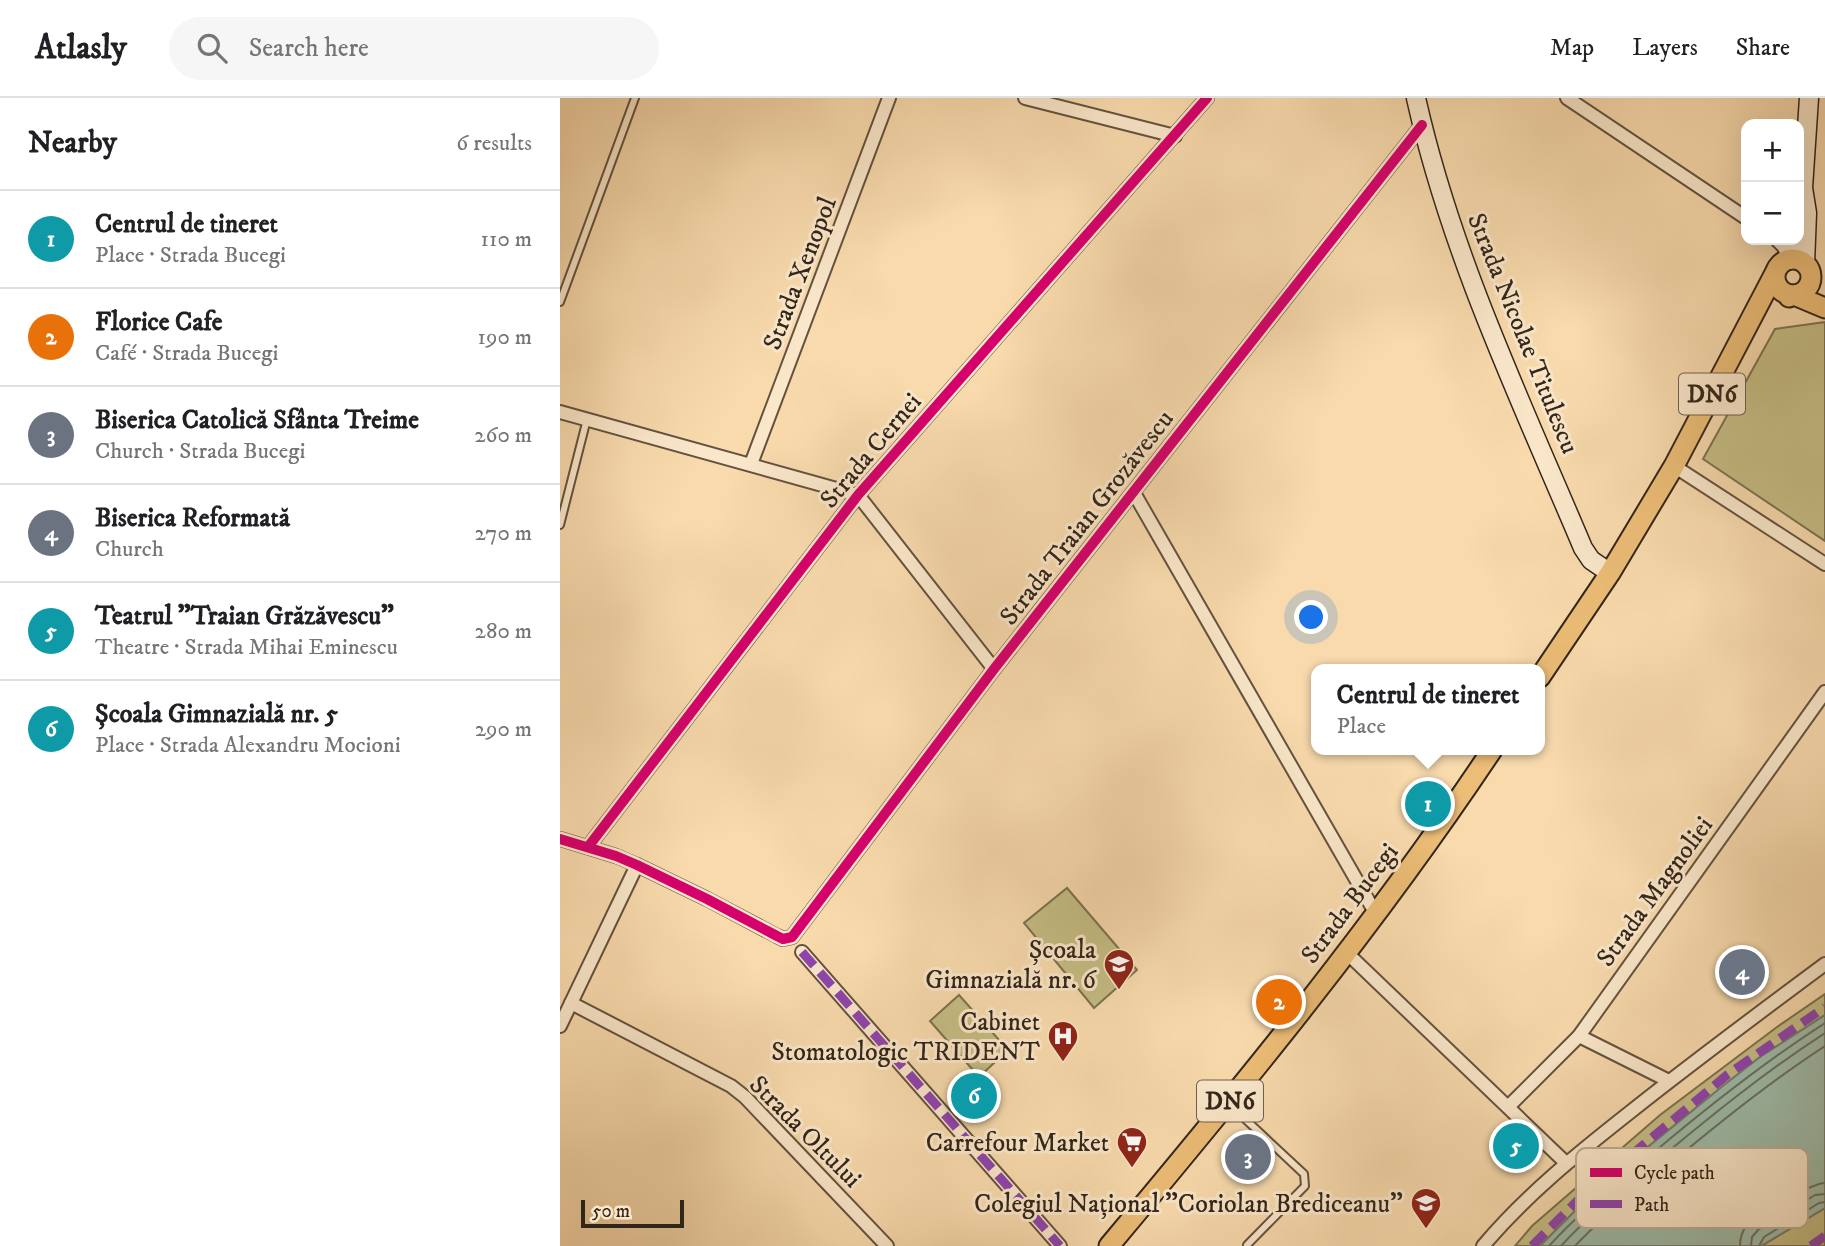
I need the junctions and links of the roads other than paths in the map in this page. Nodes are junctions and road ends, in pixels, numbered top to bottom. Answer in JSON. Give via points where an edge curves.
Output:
{"nodes":[{"id":1,"x":635,"y":98,"type":"edge"},
{"id":2,"x":889,"y":98,"type":"edge"},
{"id":3,"x":1025,"y":98,"type":"edge"},
{"id":4,"x":1207,"y":98,"type":"edge"},
{"id":5,"x":1416,"y":98,"type":"edge"},
{"id":6,"x":1567,"y":98,"type":"edge"},
{"id":7,"x":1809,"y":98,"type":"edge"},
{"id":8,"x":1060,"y":102,"type":"edge"},
{"id":9,"x":1422,"y":125,"type":"junction"},
{"id":10,"x":1175,"y":136,"type":"junction"},
{"id":11,"x":1802,"y":182,"type":"edge"},
{"id":12,"x":1804,"y":203,"type":"edge"},
{"id":13,"x":1741,"y":215,"type":"edge"},
{"id":14,"x":1804,"y":226,"type":"edge"},
{"id":15,"x":1782,"y":245,"type":"edge"},
{"id":16,"x":1792,"y":245,"type":"edge"},
{"id":17,"x":1800,"y":245,"type":"edge"},
{"id":18,"x":1795,"y":267,"type":"junction"},
{"id":19,"x":1825,"y":286,"type":"edge"},
{"id":20,"x":1794,"y":295,"type":"junction"},
{"id":21,"x":560,"y":302,"type":"edge"},
{"id":22,"x":1825,"y":308,"type":"edge"},
{"id":23,"x":1750,"y":322,"type":"junction"},
{"id":24,"x":560,"y":412,"type":"edge"},
{"id":25,"x":587,"y":419,"type":"junction"},
{"id":26,"x":751,"y":464,"type":"junction"},
{"id":27,"x":1674,"y":466,"type":"junction"},
{"id":28,"x":1134,"y":493,"type":"junction"},
{"id":29,"x":858,"y":495,"type":"junction"},
{"id":30,"x":560,"y":525,"type":"edge"},
{"id":31,"x":1825,"y":564,"type":"edge"},
{"id":32,"x":1610,"y":573,"type":"junction"},
{"id":33,"x":994,"y":669,"type":"junction"},
{"id":34,"x":1545,"y":670,"type":"edge"},
{"id":35,"x":1825,"y":692,"type":"edge"},
{"id":36,"x":1488,"y":755,"type":"edge"},
{"id":37,"x":560,"y":839,"type":"edge"},
{"id":38,"x":588,"y":847,"type":"junction"},
{"id":39,"x":637,"y":865,"type":"junction"},
{"id":40,"x":1376,"y":914,"type":"junction"},
{"id":41,"x":803,"y":952,"type":"dead end"},
{"id":42,"x":1347,"y":953,"type":"junction"},
{"id":43,"x":1825,"y":964,"type":"edge"},
{"id":44,"x":571,"y":1003,"type":"junction"},
{"id":45,"x":560,"y":1026,"type":"edge"},
{"id":46,"x":1578,"y":1036,"type":"junction"},
{"id":47,"x":1669,"y":1081,"type":"junction"},
{"id":48,"x":1228,"y":1103,"type":"junction"},
{"id":49,"x":1508,"y":1107,"type":"junction"},
{"id":50,"x":1585,"y":1148,"type":"edge"},
{"id":51,"x":1576,"y":1155,"type":"edge"},
{"id":52,"x":1566,"y":1163,"type":"junction"},
{"id":53,"x":1247,"y":1245,"type":"edge"},
{"id":54,"x":887,"y":1246,"type":"edge"},
{"id":55,"x":1060,"y":1246,"type":"edge"},
{"id":56,"x":1109,"y":1246,"type":"edge"},
{"id":57,"x":1483,"y":1246,"type":"edge"}],
"edges":[{"from":1,"to":21,"type":"lane"},
{"from":2,"to":26,"type":"street","name":"Strada Xenopol"},
{"from":3,"to":8,"type":"street"},
{"from":4,"to":10,"type":"street","name":"Strada Cernei"},
{"from":5,"to":9,"type":"main road","name":"Strada Nicolae Titulescu"},
{"from":6,"to":13,"type":"street"},
{"from":7,"to":11,"type":"main road"},
{"from":8,"to":10,"type":"street"},
{"from":9,"to":28,"type":"street","name":"Strada Traian Grozăvescu"},
{"from":9,"to":32,"type":"main road","name":"Strada Nicolae Titulescu","via":[[1475,290],[1583,548]]},
{"from":10,"to":29,"type":"street","name":"Strada Cernei"},
{"from":12,"to":14,"type":"main road"},
{"from":15,"to":18,"type":"street"},
{"from":16,"to":18,"type":"main road"},
{"from":17,"to":18,"type":"main road"},
{"from":18,"to":19,"type":"main road"},
{"from":18,"to":20,"type":"main road","via":[[1807,288]]},
{"from":18,"to":20,"type":"main road","via":[[1776,282],[1780,290]]},
{"from":18,"to":23,"type":"main road"},
{"from":20,"to":22,"type":"main road"},
{"from":20,"to":23,"type":"main road","number":"DN6","via":[[1767,307]]},
{"from":23,"to":27,"type":"main road","number":"DN6"},
{"from":24,"to":25,"type":"street"},
{"from":25,"to":26,"type":"street"},
{"from":25,"to":30,"type":"lane"},
{"from":26,"to":29,"type":"street"},
{"from":27,"to":31,"type":"street"},
{"from":27,"to":32,"type":"main road","number":"DN6"},
{"from":28,"to":33,"type":"street","name":"Strada Traian Grozăvescu"},
{"from":28,"to":40,"type":"street"},
{"from":29,"to":33,"type":"street"},
{"from":29,"to":38,"type":"street","name":"Strada Cernei"},
{"from":32,"to":34,"type":"main road","number":"DN6"},
{"from":33,"to":39,"type":"street","name":"Strada Traian Grozăvescu","via":[[789,939]]},
{"from":35,"to":46,"type":"street","name":"Strada Magnoliei"},
{"from":36,"to":40,"type":"main road","name":"Strada Bucegi","number":"DN6"},
{"from":37,"to":38,"type":"street"},
{"from":38,"to":39,"type":"street"},
{"from":39,"to":44,"type":"street"},
{"from":40,"to":42,"type":"main road","name":"Strada Bucegi","number":"DN6"},
{"from":41,"to":55,"type":"street"},
{"from":42,"to":48,"type":"main road","name":"Strada Bucegi","number":"DN6"},
{"from":42,"to":49,"type":"street"},
{"from":43,"to":47,"type":"street"},
{"from":44,"to":45,"type":"street"},
{"from":44,"to":54,"type":"street","name":"Strada Oltului","via":[[738,1091]]},
{"from":46,"to":47,"type":"street"},
{"from":46,"to":49,"type":"street","name":"Strada Magnoliei"},
{"from":47,"to":50,"type":"street"},
{"from":48,"to":53,"type":"lane","via":[[1306,1179],[1305,1186]]},
{"from":48,"to":56,"type":"main road","name":"Strada Bucegi","number":"DN6"},
{"from":49,"to":52,"type":"street"},
{"from":51,"to":52,"type":"street"},
{"from":52,"to":57,"type":"street"}]}
